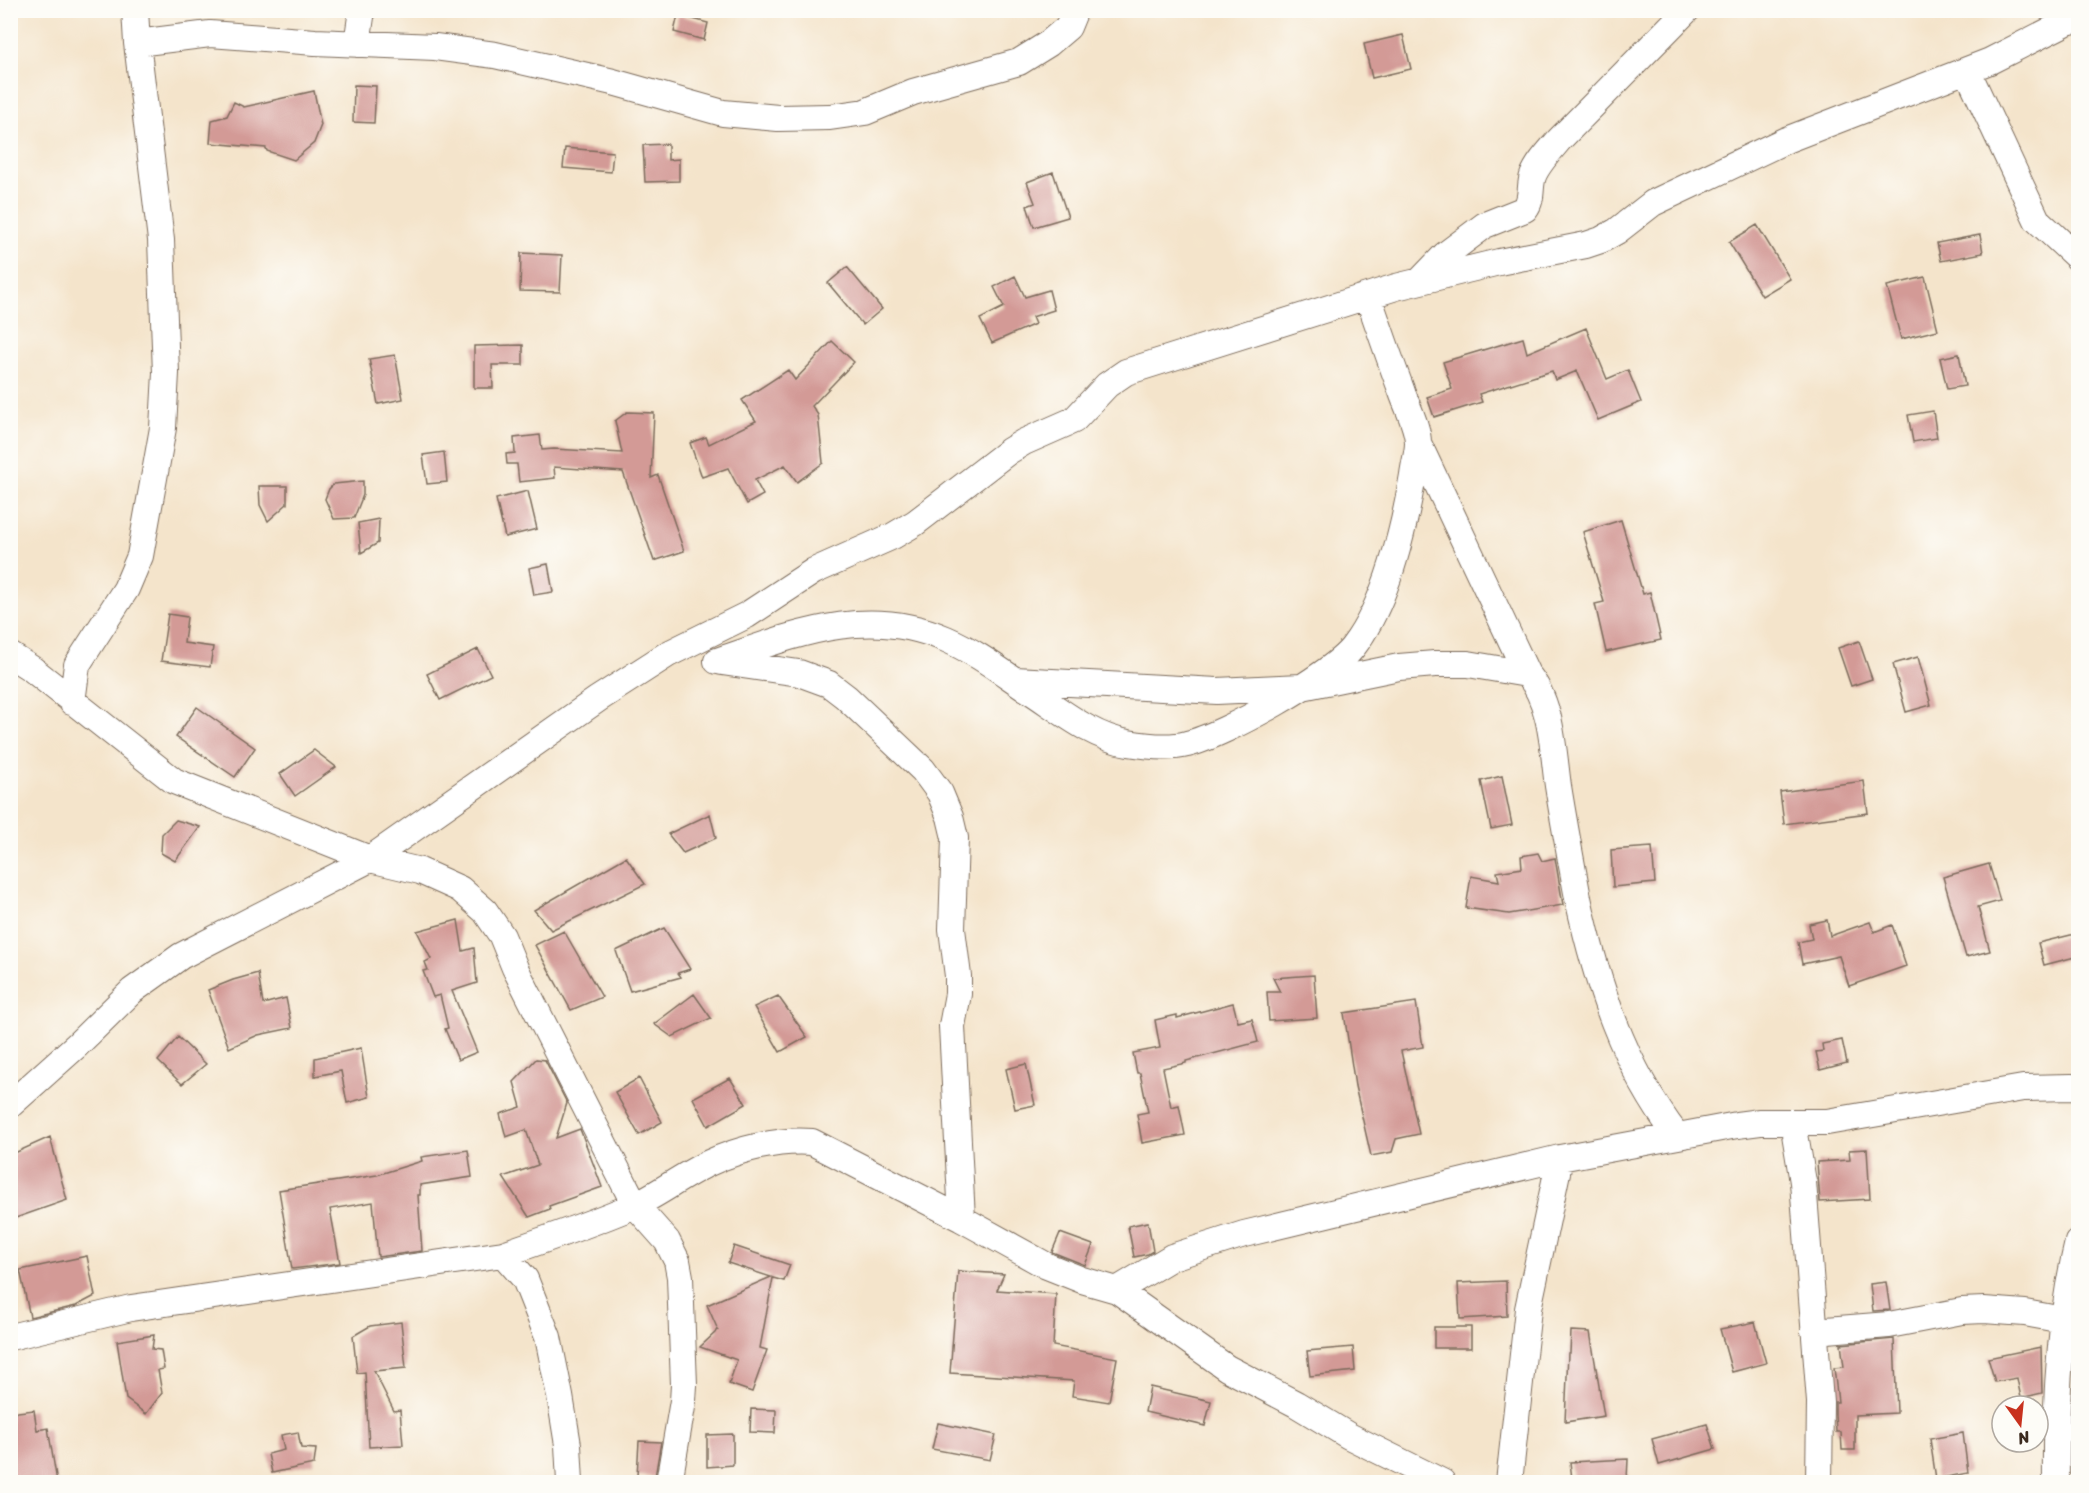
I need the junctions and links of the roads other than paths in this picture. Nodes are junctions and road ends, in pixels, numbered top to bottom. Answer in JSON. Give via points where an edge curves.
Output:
{"nodes":[{"id":1,"x":135,"y":10,"type":"edge"},
{"id":2,"x":362,"y":10,"type":"edge"},
{"id":3,"x":1075,"y":10,"type":"edge"},
{"id":4,"x":1687,"y":10,"type":"edge"},
{"id":5,"x":2079,"y":19,"type":"edge"},
{"id":6,"x":136,"y":43,"type":"junction"},
{"id":7,"x":357,"y":44,"type":"junction"},
{"id":8,"x":1967,"y":70,"type":"junction"},
{"id":9,"x":2079,"y":258,"type":"edge"},
{"id":10,"x":1421,"y":280,"type":"junction"},
{"id":11,"x":1368,"y":296,"type":"junction"},
{"id":12,"x":1418,"y":443,"type":"junction"},
{"id":13,"x":668,"y":654,"type":"junction"},
{"id":14,"x":10,"y":655,"type":"edge"},
{"id":15,"x":717,"y":661,"type":"junction"},
{"id":16,"x":1527,"y":674,"type":"junction"},
{"id":17,"x":1013,"y":679,"type":"junction"},
{"id":18,"x":1302,"y":687,"type":"junction"},
{"id":19,"x":72,"y":702,"type":"junction"},
{"id":20,"x":370,"y":859,"type":"junction"},
{"id":21,"x":2079,"y":1088,"type":"edge"},
{"id":22,"x":10,"y":1105,"type":"edge"},
{"id":23,"x":1793,"y":1122,"type":"junction"},
{"id":24,"x":1677,"y":1136,"type":"junction"},
{"id":25,"x":1560,"y":1158,"type":"junction"},
{"id":26,"x":635,"y":1205,"type":"junction"},
{"id":27,"x":962,"y":1219,"type":"junction"},
{"id":28,"x":2079,"y":1242,"type":"edge"},
{"id":29,"x":503,"y":1254,"type":"junction"},
{"id":30,"x":1117,"y":1290,"type":"junction"},
{"id":31,"x":2063,"y":1320,"type":"junction"},
{"id":32,"x":1814,"y":1331,"type":"junction"},
{"id":33,"x":10,"y":1337,"type":"edge"},
{"id":34,"x":570,"y":1482,"type":"edge"},
{"id":35,"x":669,"y":1482,"type":"edge"},
{"id":36,"x":1442,"y":1482,"type":"edge"},
{"id":37,"x":1509,"y":1482,"type":"edge"},
{"id":38,"x":1819,"y":1482,"type":"edge"},
{"id":39,"x":2056,"y":1482,"type":"edge"}],
"edges":[{"from":1,"to":6,"type":"street"},
{"from":2,"to":7,"type":"street"},
{"from":3,"to":7,"type":"street","via":[[1068,27],[1019,62],[913,92],[865,112],[830,117],[723,113],[495,55],[435,47]]},
{"from":4,"to":10,"type":"street","via":[[1542,160],[1532,177],[1525,209],[1485,225],[1445,255]]},
{"from":5,"to":8,"type":"street"},
{"from":6,"to":7,"type":"street","via":[[210,34]]},
{"from":6,"to":19,"type":"street","via":[[161,240],[166,373],[163,428],[140,556],[126,589],[77,665]]},
{"from":8,"to":9,"type":"street","via":[[2037,220]]},
{"from":8,"to":10,"type":"street","via":[[1786,140],[1653,203],[1601,240]]},
{"from":10,"to":11,"type":"street"},
{"from":11,"to":12,"type":"street"},
{"from":11,"to":13,"type":"street","via":[[1126,372],[1107,385],[1074,420],[1009,451],[915,523],[814,571],[747,615]]},
{"from":12,"to":16,"type":"street"},
{"from":12,"to":18,"type":"street","via":[[1398,540],[1376,609],[1352,649]]},
{"from":13,"to":15,"type":"street"},
{"from":13,"to":20,"type":"street"},
{"from":14,"to":19,"type":"street"},
{"from":15,"to":17,"type":"street","via":[[817,629],[877,623],[946,639]]},
{"from":15,"to":27,"type":"street","via":[[799,673],[829,684],[923,770],[940,793],[955,838],[952,929],[958,994],[952,1026]]},
{"from":16,"to":18,"type":"street","via":[[1468,664],[1434,664],[1399,667]]},
{"from":16,"to":24,"type":"street","via":[[1539,688],[1551,733],[1579,900],[1610,1016],[1637,1076]]},
{"from":17,"to":18,"type":"street","via":[[1217,691]]},
{"from":17,"to":18,"type":"street","via":[[1094,733],[1126,743],[1157,746],[1183,745],[1219,733]]},
{"from":19,"to":20,"type":"street","via":[[174,781]]},
{"from":20,"to":22,"type":"street","via":[[181,956],[132,991]]},
{"from":20,"to":26,"type":"street","via":[[420,872],[460,889],[485,911],[502,936]]},
{"from":21,"to":23,"type":"street","via":[[2023,1089],[1836,1120]]},
{"from":23,"to":24,"type":"street","via":[[1760,1122]]},
{"from":23,"to":32,"type":"street","via":[[1803,1182]]},
{"from":24,"to":25,"type":"street"},
{"from":25,"to":30,"type":"street","via":[[1200,1246],[1172,1257]]},
{"from":25,"to":37,"type":"street","via":[[1528,1309]]},
{"from":26,"to":27,"type":"street","via":[[710,1163],[776,1143],[796,1141],[812,1142]]},
{"from":26,"to":29,"type":"street"},
{"from":26,"to":35,"type":"street","via":[[667,1241],[680,1277],[684,1385]]},
{"from":27,"to":30,"type":"street","via":[[1047,1266]]},
{"from":28,"to":31,"type":"street"},
{"from":29,"to":33,"type":"street","via":[[131,1308]]},
{"from":29,"to":34,"type":"street","via":[[525,1279],[548,1337]]},
{"from":30,"to":36,"type":"street","via":[[1227,1368]]},
{"from":31,"to":32,"type":"street","via":[[1984,1310],[1889,1325]]},
{"from":31,"to":39,"type":"street"},
{"from":32,"to":38,"type":"street","via":[[1820,1402]]}]}
